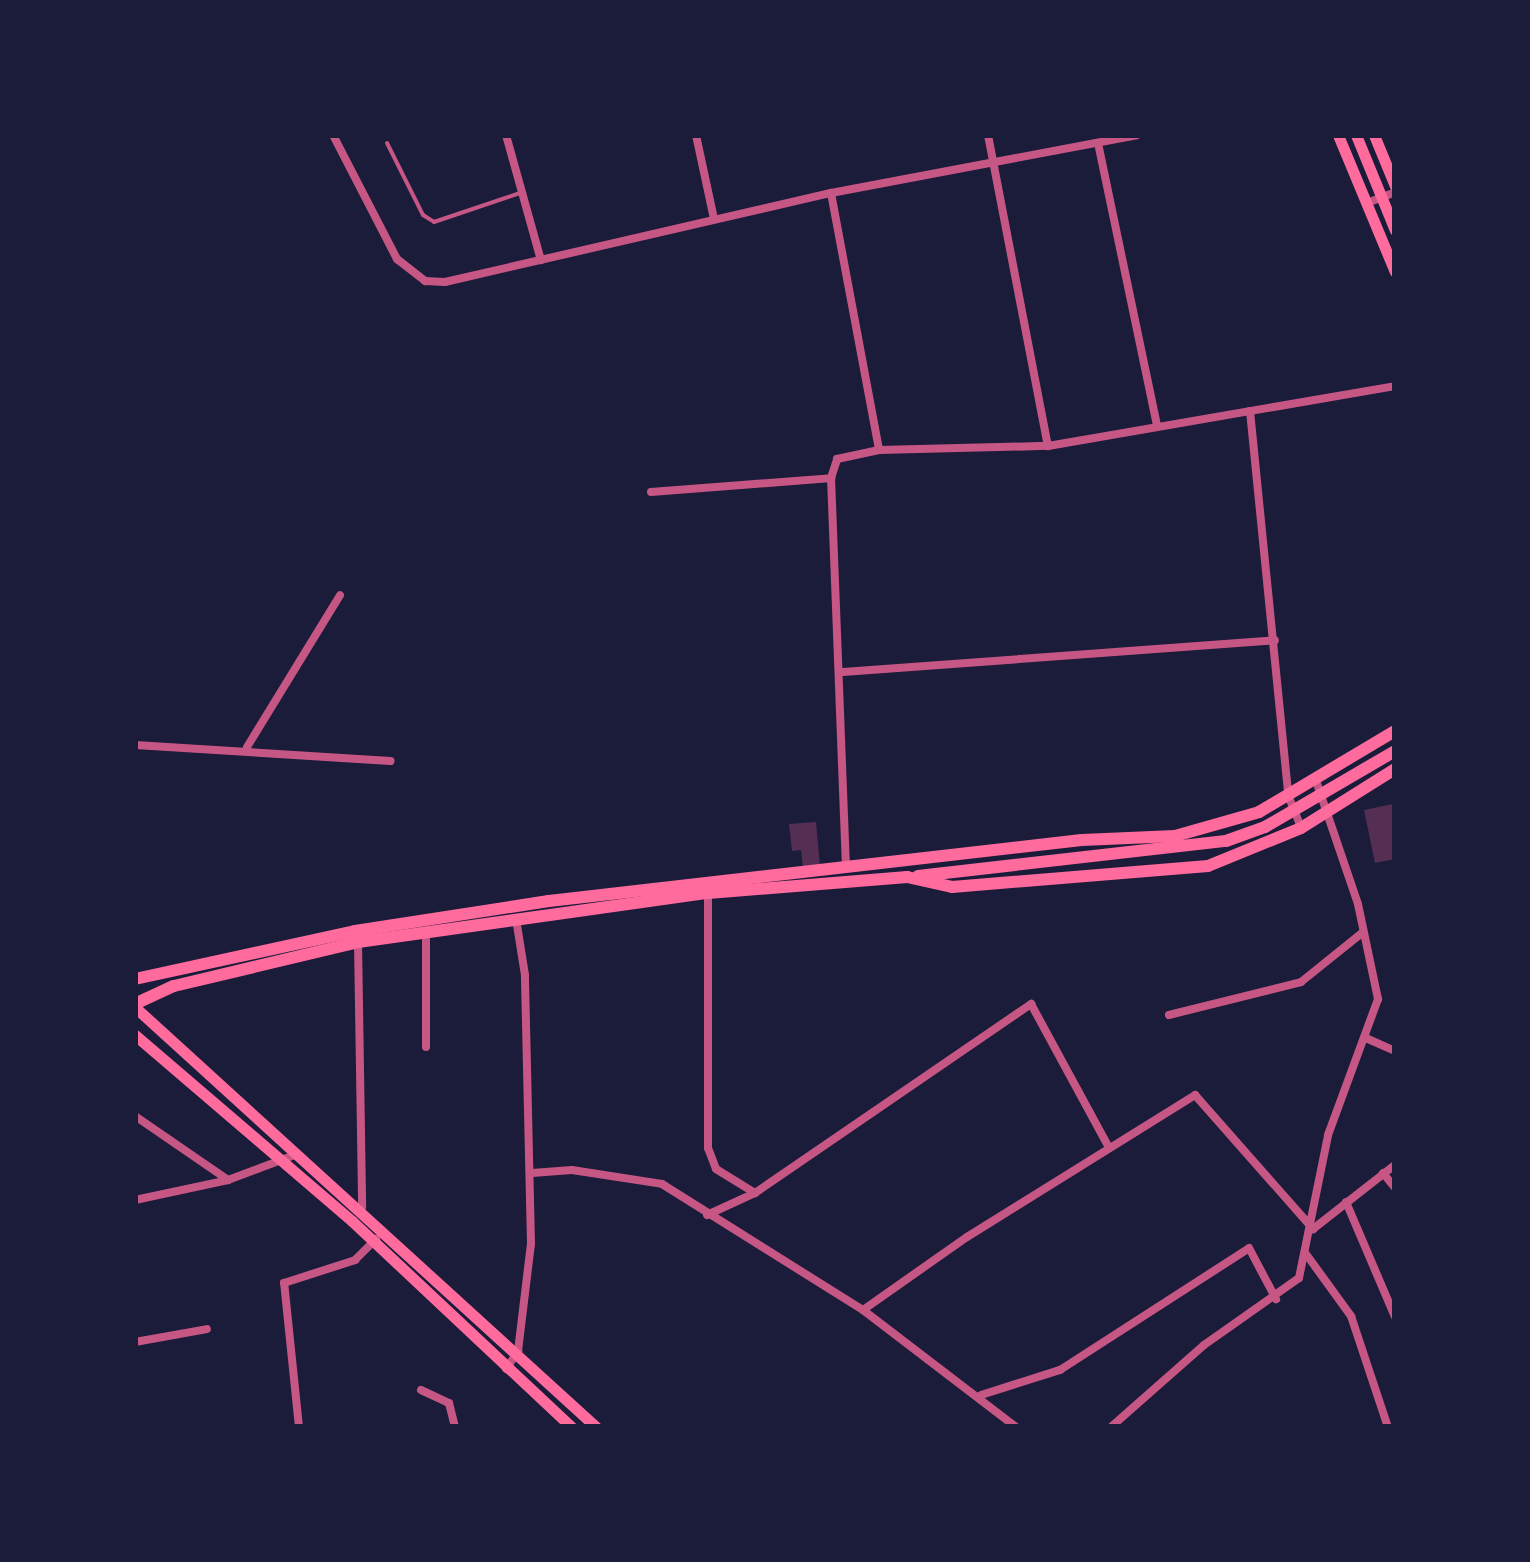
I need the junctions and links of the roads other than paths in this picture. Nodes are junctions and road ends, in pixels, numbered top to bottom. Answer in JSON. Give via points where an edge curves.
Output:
{"nodes":[{"id":1,"x":333,"y":135,"type":"edge"},
{"id":2,"x":696,"y":135,"type":"edge"},
{"id":3,"x":988,"y":135,"type":"edge"},
{"id":4,"x":1138,"y":135,"type":"edge"},
{"id":5,"x":1338,"y":135,"type":"edge"},
{"id":6,"x":1356,"y":135,"type":"edge"},
{"id":7,"x":1374,"y":135,"type":"edge"},
{"id":8,"x":510,"y":136,"type":"edge"},
{"id":9,"x":386,"y":142,"type":"dead end"},
{"id":10,"x":1098,"y":143,"type":"junction"},
{"id":11,"x":996,"y":163,"type":"junction"},
{"id":12,"x":1395,"y":189,"type":"edge"},
{"id":13,"x":522,"y":192,"type":"junction"},
{"id":14,"x":831,"y":192,"type":"junction"},
{"id":15,"x":1366,"y":203,"type":"junction"},
{"id":16,"x":714,"y":219,"type":"junction"},
{"id":17,"x":1395,"y":230,"type":"edge"},
{"id":18,"x":540,"y":260,"type":"junction"},
{"id":19,"x":1395,"y":272,"type":"edge"},
{"id":20,"x":1395,"y":386,"type":"edge"},
{"id":21,"x":1250,"y":411,"type":"junction"},
{"id":22,"x":1157,"y":426,"type":"junction"},
{"id":23,"x":1048,"y":446,"type":"junction"},
{"id":24,"x":879,"y":450,"type":"junction"},
{"id":25,"x":831,"y":478,"type":"junction"},
{"id":26,"x":651,"y":492,"type":"dead end"},
{"id":27,"x":340,"y":594,"type":"dead end"},
{"id":28,"x":1275,"y":640,"type":"junction"},
{"id":29,"x":842,"y":672,"type":"junction"},
{"id":30,"x":1395,"y":731,"type":"edge"},
{"id":31,"x":135,"y":745,"type":"edge"},
{"id":32,"x":247,"y":748,"type":"junction"},
{"id":33,"x":1395,"y":751,"type":"edge"},
{"id":34,"x":390,"y":761,"type":"dead end"},
{"id":35,"x":1395,"y":769,"type":"edge"},
{"id":36,"x":1315,"y":778,"type":"junction"},
{"id":37,"x":1288,"y":795,"type":"junction"},
{"id":38,"x":1328,"y":811,"type":"junction"},
{"id":39,"x":1301,"y":828,"type":"junction"},
{"id":40,"x":846,"y":876,"type":"junction"},
{"id":41,"x":908,"y":877,"type":"junction"},
{"id":42,"x":708,"y":887,"type":"junction"},
{"id":43,"x":514,"y":913,"type":"junction"},
{"id":44,"x":426,"y":932,"type":"junction"},
{"id":45,"x":1362,"y":934,"type":"junction"},
{"id":46,"x":358,"y":942,"type":"junction"},
{"id":47,"x":135,"y":982,"type":"edge"},
{"id":48,"x":137,"y":1008,"type":"edge"},
{"id":49,"x":1169,"y":1015,"type":"dead end"},
{"id":50,"x":138,"y":1037,"type":"edge"},
{"id":51,"x":1368,"y":1039,"type":"junction"},
{"id":52,"x":426,"y":1047,"type":"dead end"},
{"id":53,"x":1395,"y":1051,"type":"edge"},
{"id":54,"x":135,"y":1116,"type":"edge"},
{"id":55,"x":1108,"y":1146,"type":"junction"},
{"id":56,"x":302,"y":1153,"type":"junction"},
{"id":57,"x":282,"y":1160,"type":"junction"},
{"id":58,"x":1395,"y":1164,"type":"edge"},
{"id":59,"x":1382,"y":1172,"type":"junction"},
{"id":60,"x":532,"y":1173,"type":"junction"},
{"id":61,"x":228,"y":1180,"type":"junction"},
{"id":62,"x":1395,"y":1188,"type":"edge"},
{"id":63,"x":755,"y":1194,"type":"junction"},
{"id":64,"x":135,"y":1200,"type":"edge"},
{"id":65,"x":1346,"y":1202,"type":"junction"},
{"id":66,"x":362,"y":1207,"type":"junction"},
{"id":67,"x":707,"y":1215,"type":"junction"},
{"id":68,"x":1313,"y":1228,"type":"junction"},
{"id":69,"x":384,"y":1232,"type":"junction"},
{"id":70,"x":373,"y":1242,"type":"junction"},
{"id":71,"x":1306,"y":1254,"type":"junction"},
{"id":72,"x":1276,"y":1299,"type":"junction"},
{"id":73,"x":862,"y":1310,"type":"junction"},
{"id":74,"x":1395,"y":1317,"type":"edge"},
{"id":75,"x":207,"y":1328,"type":"dead end"},
{"id":76,"x":135,"y":1342,"type":"edge"},
{"id":77,"x":518,"y":1351,"type":"junction"},
{"id":78,"x":506,"y":1369,"type":"junction"},
{"id":79,"x":421,"y":1390,"type":"dead end"},
{"id":80,"x":981,"y":1395,"type":"junction"},
{"id":81,"x":300,"y":1427,"type":"edge"},
{"id":82,"x":455,"y":1427,"type":"edge"},
{"id":83,"x":571,"y":1427,"type":"edge"},
{"id":84,"x":596,"y":1427,"type":"edge"},
{"id":85,"x":1016,"y":1427,"type":"edge"},
{"id":86,"x":1110,"y":1427,"type":"edge"},
{"id":87,"x":1388,"y":1427,"type":"edge"}],
"edges":[{"from":1,"to":18,"type":"street","via":[[398,259],[412,273],[444,282]]},
{"from":2,"to":16,"type":"street"},
{"from":3,"to":11,"type":"street"},
{"from":4,"to":10,"type":"street"},
{"from":5,"to":15,"type":"main road"},
{"from":6,"to":17,"type":"main road"},
{"from":7,"to":12,"type":"main road"},
{"from":8,"to":13,"type":"street"},
{"from":9,"to":13,"type":"lane","via":[[423,215],[434,222]]},
{"from":10,"to":11,"type":"street"},
{"from":10,"to":22,"type":"street"},
{"from":11,"to":14,"type":"street"},
{"from":11,"to":23,"type":"street"},
{"from":12,"to":15,"type":"street"},
{"from":13,"to":18,"type":"street"},
{"from":14,"to":16,"type":"street"},
{"from":14,"to":24,"type":"street"},
{"from":15,"to":19,"type":"main road"},
{"from":16,"to":18,"type":"street"},
{"from":20,"to":21,"type":"street"},
{"from":21,"to":22,"type":"street"},
{"from":21,"to":28,"type":"street"},
{"from":22,"to":23,"type":"street"},
{"from":23,"to":24,"type":"street"},
{"from":24,"to":25,"type":"street","via":[[837,459]]},
{"from":25,"to":26,"type":"street"},
{"from":25,"to":29,"type":"street"},
{"from":27,"to":32,"type":"street"},
{"from":28,"to":29,"type":"street"},
{"from":28,"to":37,"type":"street"},
{"from":29,"to":40,"type":"street"},
{"from":30,"to":36,"type":"highway"},
{"from":31,"to":32,"type":"street"},
{"from":32,"to":34,"type":"street"},
{"from":33,"to":41,"type":"highway","via":[[1264,827],[1176,852]]},
{"from":35,"to":38,"type":"highway"},
{"from":36,"to":37,"type":"highway"},
{"from":36,"to":38,"type":"street"},
{"from":37,"to":39,"type":"street"},
{"from":37,"to":40,"type":"highway","via":[[1234,824],[1175,836],[1082,840]]},
{"from":38,"to":39,"type":"highway"},
{"from":38,"to":45,"type":"street"},
{"from":39,"to":41,"type":"highway","via":[[1208,866],[952,886]]},
{"from":40,"to":41,"type":"highway"},
{"from":40,"to":42,"type":"highway"},
{"from":42,"to":43,"type":"highway"},
{"from":42,"to":63,"type":"street","via":[[708,1148],[716,1168]]},
{"from":43,"to":44,"type":"highway"},
{"from":43,"to":47,"type":"highway","via":[[354,931]]},
{"from":43,"to":60,"type":"street","via":[[525,974]]},
{"from":44,"to":46,"type":"highway"},
{"from":44,"to":52,"type":"street"},
{"from":45,"to":49,"type":"street","via":[[1301,982]]},
{"from":45,"to":51,"type":"street","via":[[1378,998]]},
{"from":46,"to":48,"type":"highway","via":[[174,986]]},
{"from":46,"to":66,"type":"street"},
{"from":47,"to":48,"type":"highway"},
{"from":48,"to":56,"type":"main road"},
{"from":50,"to":57,"type":"main road"},
{"from":51,"to":53,"type":"street"},
{"from":51,"to":68,"type":"street","via":[[1328,1135]]},
{"from":54,"to":61,"type":"street"},
{"from":55,"to":63,"type":"street","via":[[1031,1004]]},
{"from":55,"to":68,"type":"street","via":[[1195,1095]]},
{"from":55,"to":73,"type":"street"},
{"from":56,"to":57,"type":"street"},
{"from":56,"to":66,"type":"main road"},
{"from":57,"to":61,"type":"street"},
{"from":57,"to":70,"type":"main road"},
{"from":58,"to":59,"type":"street"},
{"from":59,"to":62,"type":"street"},
{"from":59,"to":65,"type":"street"},
{"from":60,"to":67,"type":"street","via":[[572,1170],[662,1184]]},
{"from":60,"to":77,"type":"street"},
{"from":61,"to":64,"type":"street"},
{"from":63,"to":67,"type":"street"},
{"from":65,"to":68,"type":"street"},
{"from":65,"to":74,"type":"street"},
{"from":66,"to":69,"type":"main road"},
{"from":67,"to":73,"type":"street"},
{"from":68,"to":71,"type":"street"},
{"from":69,"to":70,"type":"street"},
{"from":69,"to":77,"type":"main road"},
{"from":70,"to":78,"type":"main road"},
{"from":70,"to":81,"type":"street","via":[[355,1260],[284,1283]]},
{"from":71,"to":72,"type":"street","via":[[1299,1278]]},
{"from":71,"to":87,"type":"street","via":[[1350,1316]]},
{"from":72,"to":80,"type":"street","via":[[1249,1248],[1060,1370]]},
{"from":72,"to":86,"type":"street","via":[[1204,1345]]},
{"from":73,"to":80,"type":"street"},
{"from":75,"to":76,"type":"street"},
{"from":77,"to":78,"type":"street"},
{"from":77,"to":84,"type":"main road"},
{"from":78,"to":83,"type":"main road"},
{"from":79,"to":82,"type":"street","via":[[449,1403]]},
{"from":80,"to":85,"type":"street"}]}
